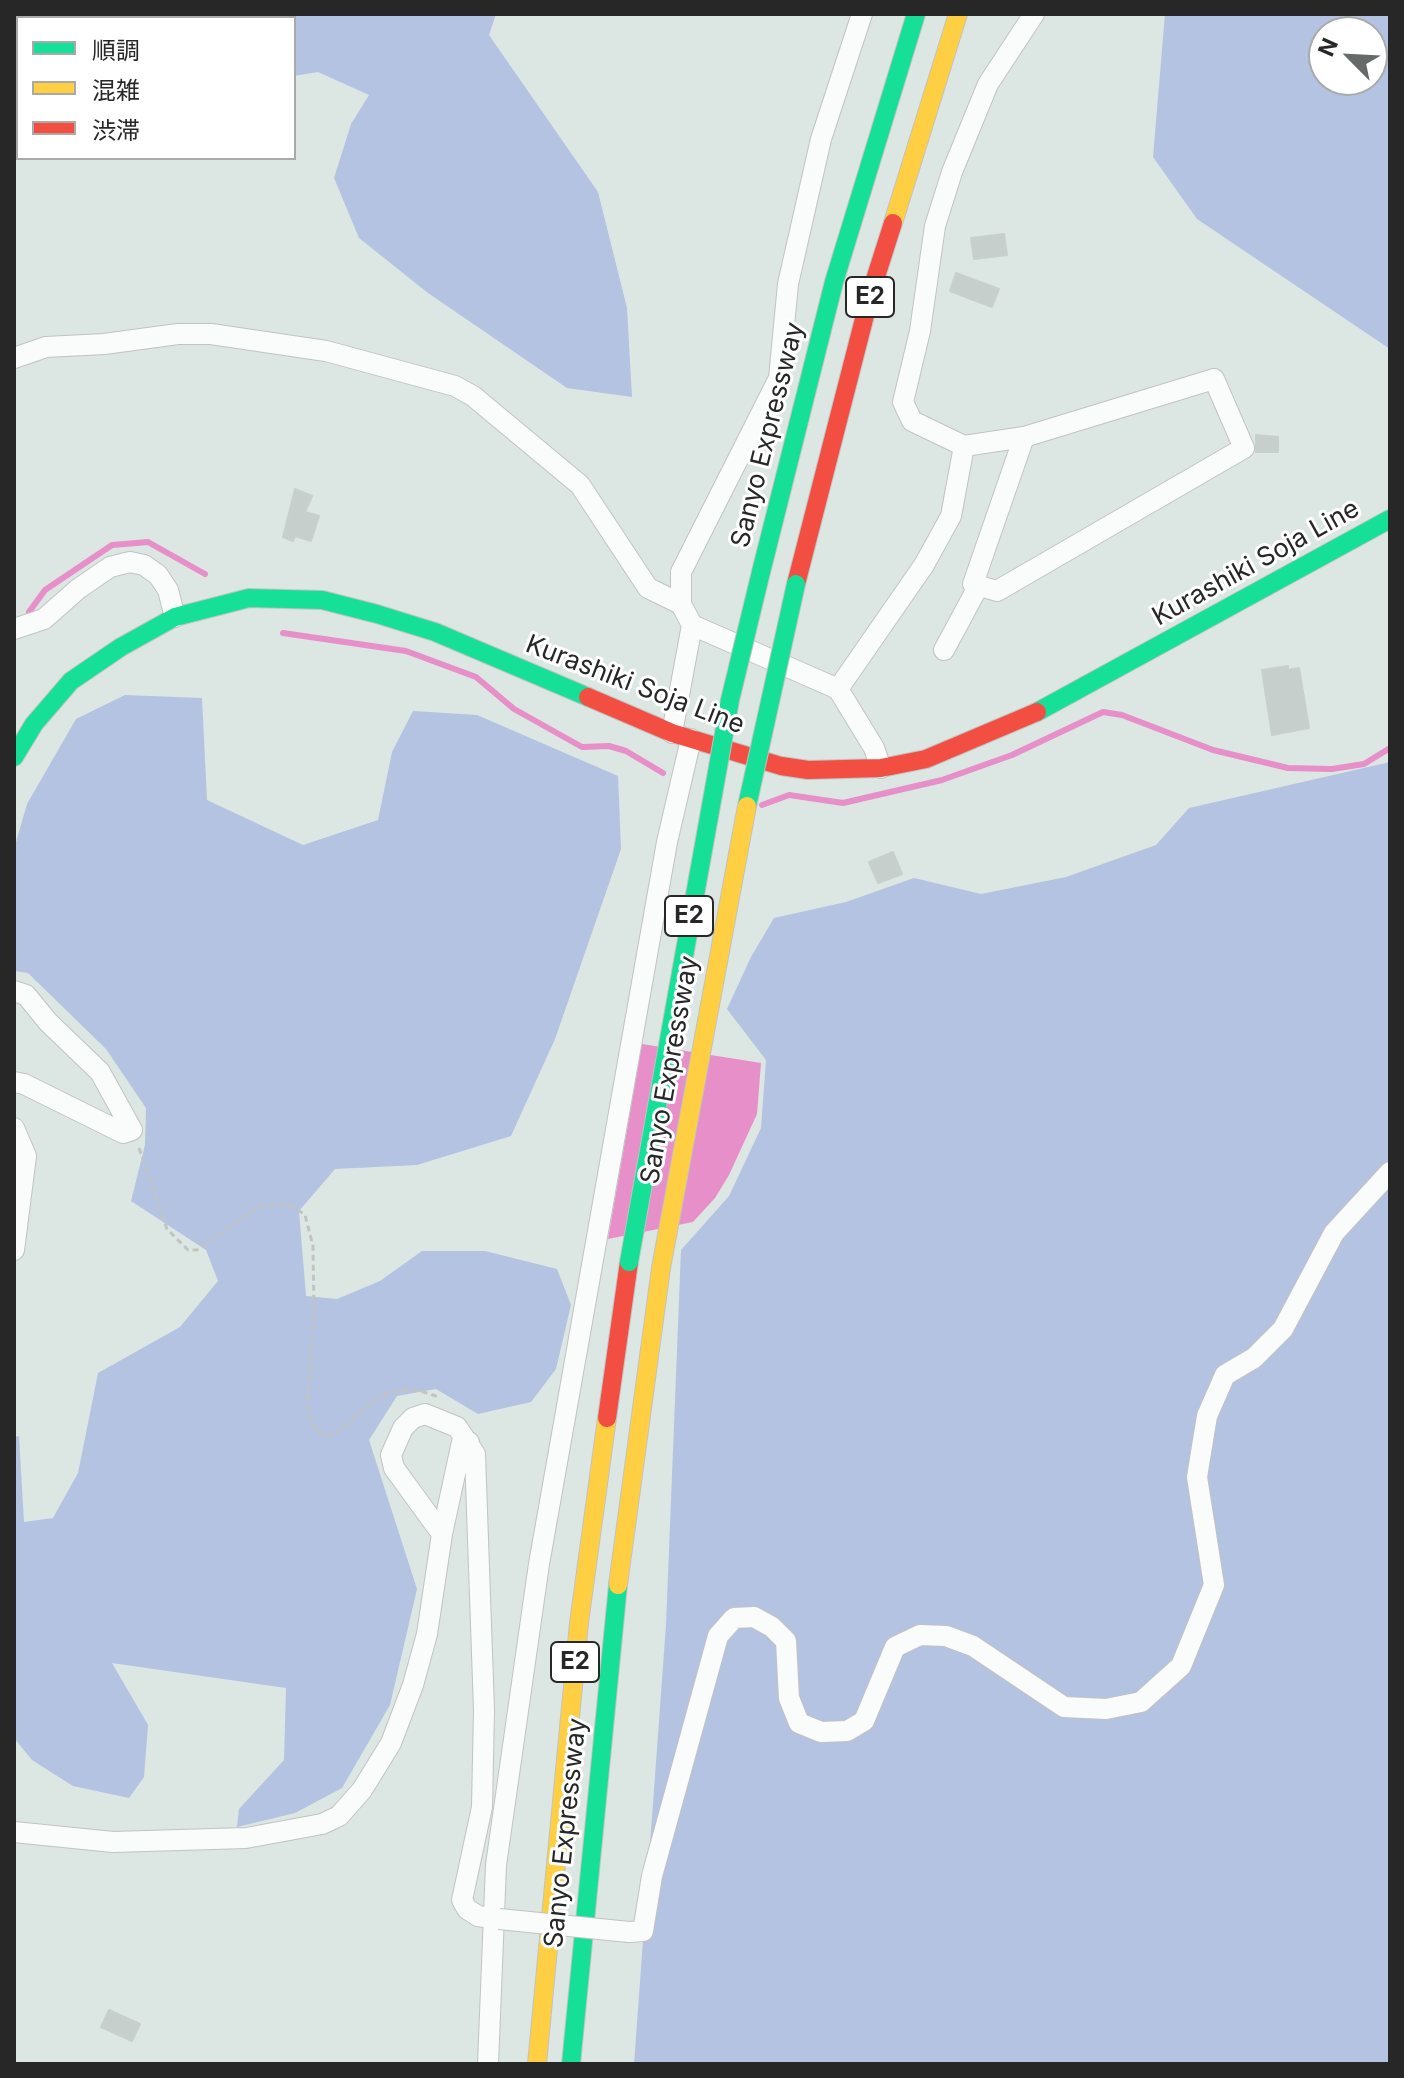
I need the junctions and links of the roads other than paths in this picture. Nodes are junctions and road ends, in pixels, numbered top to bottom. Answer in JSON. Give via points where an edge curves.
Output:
{"nodes":[{"id":1,"x":862,"y":14,"type":"edge"},
{"id":2,"x":916,"y":14,"type":"edge"},
{"id":3,"x":958,"y":14,"type":"edge"},
{"id":4,"x":1034,"y":14,"type":"edge"},
{"id":5,"x":851,"y":160,"type":"dead end"},
{"id":6,"x":931,"y":164,"type":"dead end"},
{"id":7,"x":14,"y":358,"type":"edge"},
{"id":8,"x":798,"y":419,"type":"junction"},
{"id":9,"x":835,"y":431,"type":"junction"},
{"id":10,"x":1024,"y":437,"type":"junction"},
{"id":11,"x":964,"y":446,"type":"junction"},
{"id":12,"x":1390,"y":519,"type":"edge"},
{"id":13,"x":979,"y":585,"type":"junction"},
{"id":14,"x":681,"y":604,"type":"junction"},
{"id":15,"x":175,"y":617,"type":"junction"},
{"id":16,"x":692,"y":625,"type":"junction"},
{"id":17,"x":14,"y":629,"type":"edge"},
{"id":18,"x":944,"y":650,"type":"dead end"},
{"id":19,"x":838,"y":689,"type":"junction"},
{"id":20,"x":681,"y":736,"type":"junction"},
{"id":21,"x":14,"y":757,"type":"edge"},
{"id":22,"x":881,"y":768,"type":"junction"},
{"id":23,"x":14,"y":991,"type":"edge"},
{"id":24,"x":14,"y":1082,"type":"edge"},
{"id":25,"x":14,"y":1128,"type":"edge"},
{"id":26,"x":1390,"y":1172,"type":"edge"},
{"id":27,"x":14,"y":1250,"type":"edge"},
{"id":28,"x":469,"y":1442,"type":"junction"},
{"id":29,"x":442,"y":1534,"type":"junction"},
{"id":30,"x":14,"y":1832,"type":"edge"},
{"id":31,"x":495,"y":1919,"type":"junction"},
{"id":32,"x":488,"y":2064,"type":"edge"},
{"id":33,"x":537,"y":2064,"type":"edge"},
{"id":34,"x":571,"y":2064,"type":"edge"}],
"edges":[{"from":1,"to":14,"type":"street","via":[[821,139],[788,284],[779,378],[681,572]]},
{"from":2,"to":8,"type":"main road","name":"Sanyo Expressway","number":"E2"},
{"from":3,"to":9,"type":"main road","name":"Sanyo Expressway","number":"E2","via":[[871,292]]},
{"from":4,"to":11,"type":"street","via":[[988,84],[952,172],[935,226],[920,331],[903,402],[912,421]]},
{"from":5,"to":8,"type":"main road"},
{"from":6,"to":9,"type":"main road"},
{"from":7,"to":14,"type":"street","via":[[46,347],[211,334],[326,351],[455,386],[580,485],[648,588]]},
{"from":8,"to":33,"type":"main road","name":"Sanyo Expressway","number":"E2","bridge":true,"via":[[730,700],[629,1262],[579,1623]]},
{"from":9,"to":34,"type":"main road","name":"Sanyo Expressway","number":"E2","bridge":true,"via":[[766,710],[661,1268],[611,1642]]},
{"from":10,"to":11,"type":"street"},
{"from":10,"to":13,"type":"street","via":[[973,584]]},
{"from":10,"to":13,"type":"street","via":[[1214,379],[1244,448],[997,591]]},
{"from":11,"to":19,"type":"street","via":[[951,516],[924,565]]},
{"from":12,"to":22,"type":"main road","name":"Kurashiki Soja Line","via":[[1036,713],[926,759]]},
{"from":13,"to":18,"type":"street"},
{"from":14,"to":16,"type":"street"},
{"from":15,"to":17,"type":"street","via":[[158,575],[130,562],[110,567],[44,619]]},
{"from":15,"to":20,"type":"main road","name":"Kurashiki Soja Line","via":[[249,598],[322,600],[435,632]]},
{"from":15,"to":21,"type":"main road","name":"Kurashiki Soja Line","via":[[71,681]]},
{"from":16,"to":19,"type":"street"},
{"from":16,"to":20,"type":"street"},
{"from":19,"to":22,"type":"street"},
{"from":20,"to":22,"type":"main road","name":"Kurashiki Soja Line","via":[[808,770]]},
{"from":20,"to":31,"type":"street","via":[[667,842],[539,1564]]},
{"from":23,"to":24,"type":"street","via":[[26,995],[100,1072],[132,1130],[123,1133]]},
{"from":25,"to":27,"type":"street","via":[[26,1156]]},
{"from":26,"to":31,"type":"street","bridge":true,"via":[[1334,1233],[1283,1329],[1254,1358],[1225,1375],[1207,1416],[1197,1477],[1214,1585],[1181,1666],[1141,1702],[1106,1709],[1064,1707],[973,1646],[946,1636],[920,1635],[895,1647],[864,1721],[847,1731],[821,1732],[799,1723],[789,1698],[786,1641],[754,1617],[734,1618],[718,1636],[652,1876],[643,1931]]},
{"from":28,"to":29,"type":"street","via":[[462,1442]]},
{"from":28,"to":29,"type":"street","via":[[448,1421],[425,1414],[413,1418],[395,1439],[394,1468]]},
{"from":28,"to":31,"type":"street","via":[[475,1454],[483,1765],[482,1807],[462,1900],[467,1909]]},
{"from":29,"to":30,"type":"street","via":[[427,1634],[413,1685],[391,1743],[339,1816],[246,1838],[113,1842]]},
{"from":31,"to":32,"type":"street"}]}
